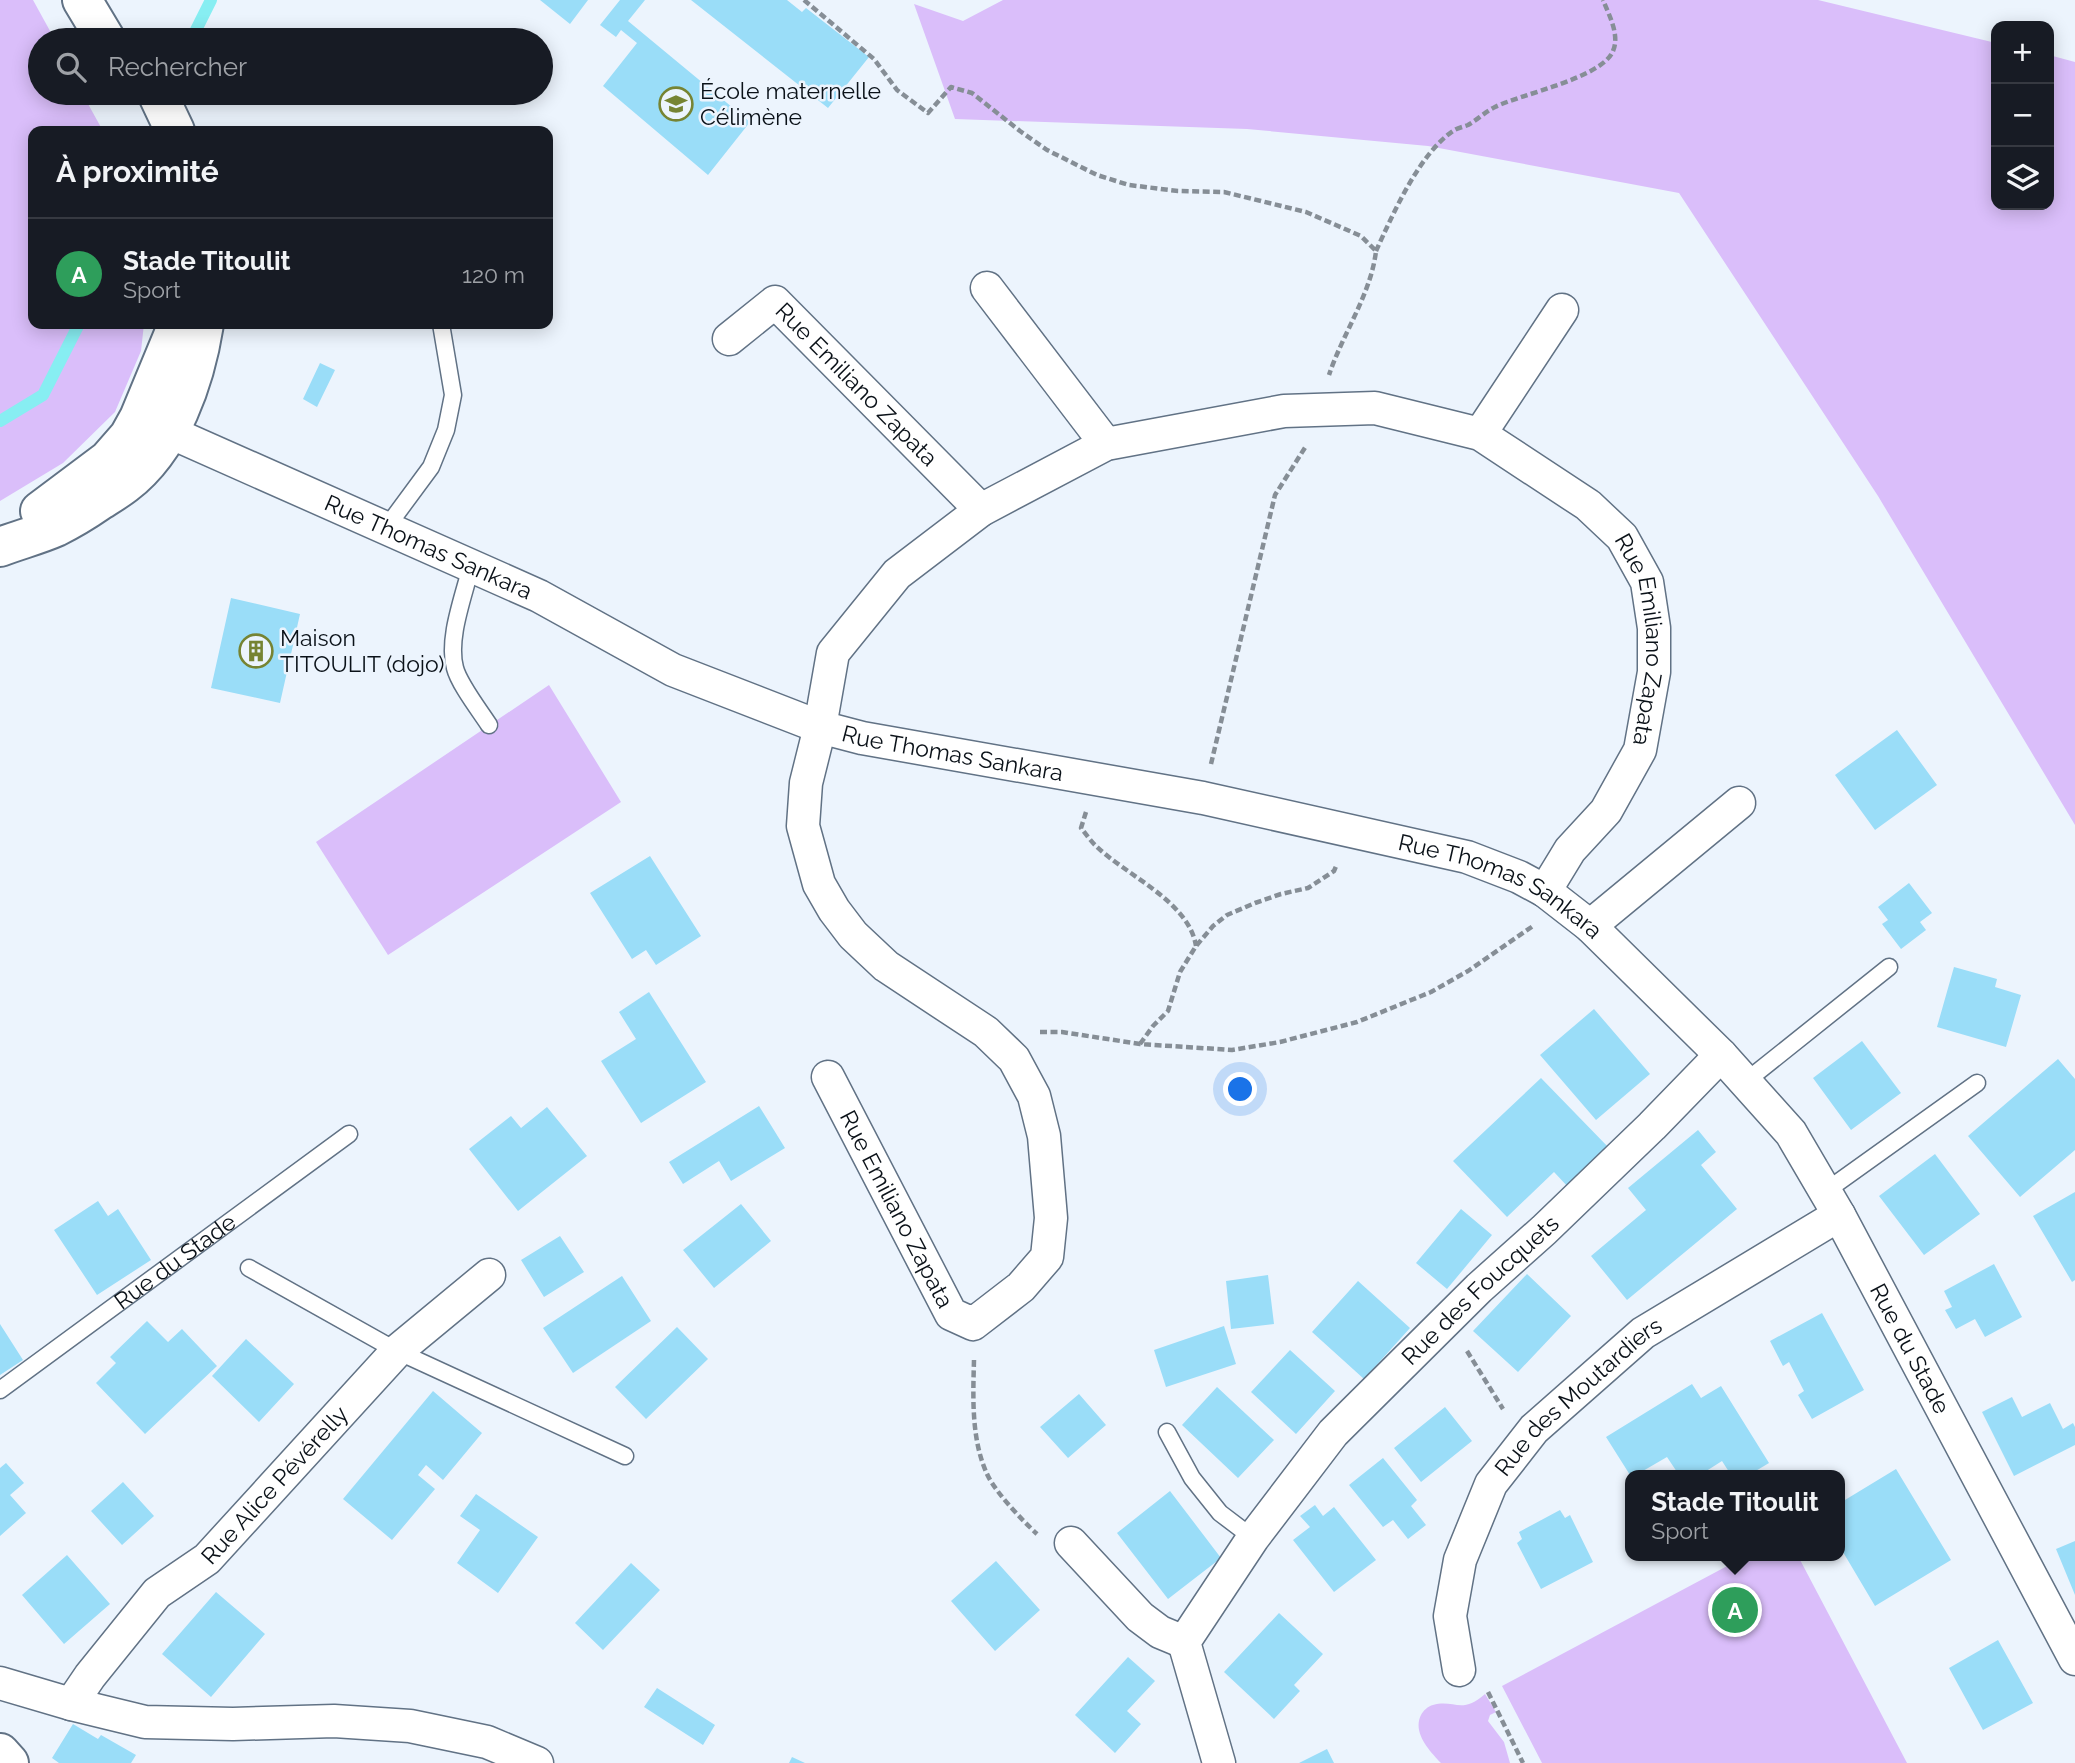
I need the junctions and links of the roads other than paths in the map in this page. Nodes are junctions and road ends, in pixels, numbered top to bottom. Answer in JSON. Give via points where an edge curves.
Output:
{"nodes":[{"id":1,"x":82,"y":0,"type":"edge"},
{"id":2,"x":107,"y":0,"type":"edge"},
{"id":3,"x":99,"y":28,"type":"edge"},
{"id":4,"x":122,"y":28,"type":"edge"},
{"id":5,"x":138,"y":105,"type":"edge"},
{"id":6,"x":163,"y":105,"type":"edge"},
{"id":7,"x":148,"y":126,"type":"edge"},
{"id":8,"x":173,"y":126,"type":"edge"},
{"id":9,"x":987,"y":288,"type":"dead end"},
{"id":10,"x":1562,"y":310,"type":"dead end"},
{"id":11,"x":177,"y":329,"type":"edge"},
{"id":12,"x":203,"y":329,"type":"edge"},
{"id":13,"x":442,"y":329,"type":"edge"},
{"id":14,"x":729,"y":339,"type":"dead end"},
{"id":15,"x":154,"y":425,"type":"junction"},
{"id":16,"x":1480,"y":434,"type":"junction"},
{"id":17,"x":1106,"y":444,"type":"junction"},
{"id":18,"x":981,"y":510,"type":"junction"},
{"id":19,"x":386,"y":528,"type":"junction"},
{"id":20,"x":0,"y":545,"type":"edge"},
{"id":21,"x":471,"y":566,"type":"junction"},
{"id":22,"x":489,"y":726,"type":"dead end"},
{"id":23,"x":820,"y":727,"type":"junction"},
{"id":24,"x":1740,"y":803,"type":"dead end"},
{"id":25,"x":1553,"y":897,"type":"junction"},
{"id":26,"x":1590,"y":926,"type":"junction"},
{"id":27,"x":1889,"y":967,"type":"dead end"},
{"id":28,"x":1721,"y":1055,"type":"junction"},
{"id":29,"x":828,"y":1077,"type":"dead end"},
{"id":30,"x":1745,"y":1082,"type":"junction"},
{"id":31,"x":1977,"y":1083,"type":"dead end"},
{"id":32,"x":349,"y":1134,"type":"dead end"},
{"id":33,"x":1832,"y":1203,"type":"junction"},
{"id":34,"x":248,"y":1268,"type":"dead end"},
{"id":35,"x":489,"y":1275,"type":"dead end"},
{"id":36,"x":397,"y":1351,"type":"junction"},
{"id":37,"x":0,"y":1390,"type":"edge"},
{"id":38,"x":1167,"y":1432,"type":"dead end"},
{"id":39,"x":625,"y":1456,"type":"dead end"},
{"id":40,"x":1253,"y":1538,"type":"junction"},
{"id":41,"x":1071,"y":1543,"type":"road end"},
{"id":42,"x":1184,"y":1642,"type":"junction"},
{"id":43,"x":2075,"y":1659,"type":"edge"},
{"id":44,"x":1459,"y":1670,"type":"road end"},
{"id":45,"x":0,"y":1684,"type":"edge"},
{"id":46,"x":71,"y":1704,"type":"junction"},
{"id":47,"x":0,"y":1754,"type":"edge"},
{"id":48,"x":9,"y":1763,"type":"edge"},
{"id":49,"x":537,"y":1763,"type":"edge"},
{"id":50,"x":1219,"y":1763,"type":"edge"}],
"edges":[{"from":1,"to":3,"type":"main road"},
{"from":2,"to":4,"type":"main road"},
{"from":5,"to":7,"type":"main road"},
{"from":6,"to":8,"type":"main road"},
{"from":9,"to":17,"type":"street"},
{"from":10,"to":16,"type":"street"},
{"from":11,"to":15,"type":"main road"},
{"from":12,"to":15,"type":"main road","via":[[188,390]]},
{"from":13,"to":19,"type":"lane","via":[[453,395],[446,430],[430,467]]},
{"from":14,"to":18,"type":"street","name":"Rue Emiliano Zapata","via":[[775,302]]},
{"from":15,"to":19,"type":"street","name":"Rue Thomas Sankara"},
{"from":15,"to":20,"type":"main road","via":[[153,454],[127,483],[57,526]]},
{"from":16,"to":17,"type":"street","name":"Rue Emiliano Zapata","via":[[1375,408],[1321,409],[1284,411]]},
{"from":16,"to":25,"type":"street","name":"Rue Emiliano Zapata","via":[[1588,505],[1622,537],[1647,582],[1654,673],[1640,750],[1606,811],[1570,850]]},
{"from":17,"to":18,"type":"street","name":"Rue Emiliano Zapata"},
{"from":18,"to":23,"type":"street","name":"Rue Emiliano Zapata","via":[[897,574],[834,653]]},
{"from":19,"to":21,"type":"street","name":"Rue Thomas Sankara"},
{"from":21,"to":22,"type":"lane","via":[[454,632],[455,670]]},
{"from":21,"to":23,"type":"street","name":"Rue Thomas Sankara","via":[[539,596],[673,670]]},
{"from":23,"to":25,"type":"street","name":"Rue Thomas Sankara","via":[[1203,798],[1467,857],[1520,877]]},
{"from":23,"to":29,"type":"street","name":"Rue Emiliano Zapata","via":[[806,783],[803,826],[819,884],[834,910],[886,966],[986,1032],[1014,1059],[1034,1096],[1044,1136],[1051,1219],[1047,1257],[1021,1287],[973,1324],[951,1314]]},
{"from":24,"to":26,"type":"street"},
{"from":25,"to":26,"type":"street","name":"Rue Thomas Sankara"},
{"from":26,"to":28,"type":"street","name":"Rue Thomas Sankara"},
{"from":27,"to":30,"type":"lane"},
{"from":28,"to":30,"type":"street","name":"Rue du Stade"},
{"from":28,"to":40,"type":"street","name":"Rue des Foucquets","via":[[1333,1433]]},
{"from":30,"to":33,"type":"street","name":"Rue du Stade","via":[[1791,1133]]},
{"from":31,"to":33,"type":"lane"},
{"from":32,"to":37,"type":"lane","name":"Rue du Stade"},
{"from":33,"to":43,"type":"street","name":"Rue du Stade"},
{"from":33,"to":44,"type":"street","name":"Rue des Moutardiers","via":[[1643,1333],[1534,1429],[1491,1484],[1460,1560],[1450,1616]]},
{"from":34,"to":36,"type":"lane"},
{"from":35,"to":36,"type":"street","name":"Rue Alice Pévérelly"},
{"from":36,"to":39,"type":"lane"},
{"from":36,"to":46,"type":"street","name":"Rue Alice Pévérelly","via":[[207,1559],[158,1593]]},
{"from":38,"to":40,"type":"lane","via":[[1192,1478],[1220,1513]]},
{"from":40,"to":42,"type":"street","name":"Rue des Foucquets"},
{"from":41,"to":42,"type":"street","via":[[1140,1618]]},
{"from":42,"to":50,"type":"street"},
{"from":45,"to":46,"type":"street"},
{"from":46,"to":49,"type":"street","via":[[145,1722],[334,1721],[410,1726],[488,1742]]},
{"from":47,"to":48,"type":"main road"}]}
